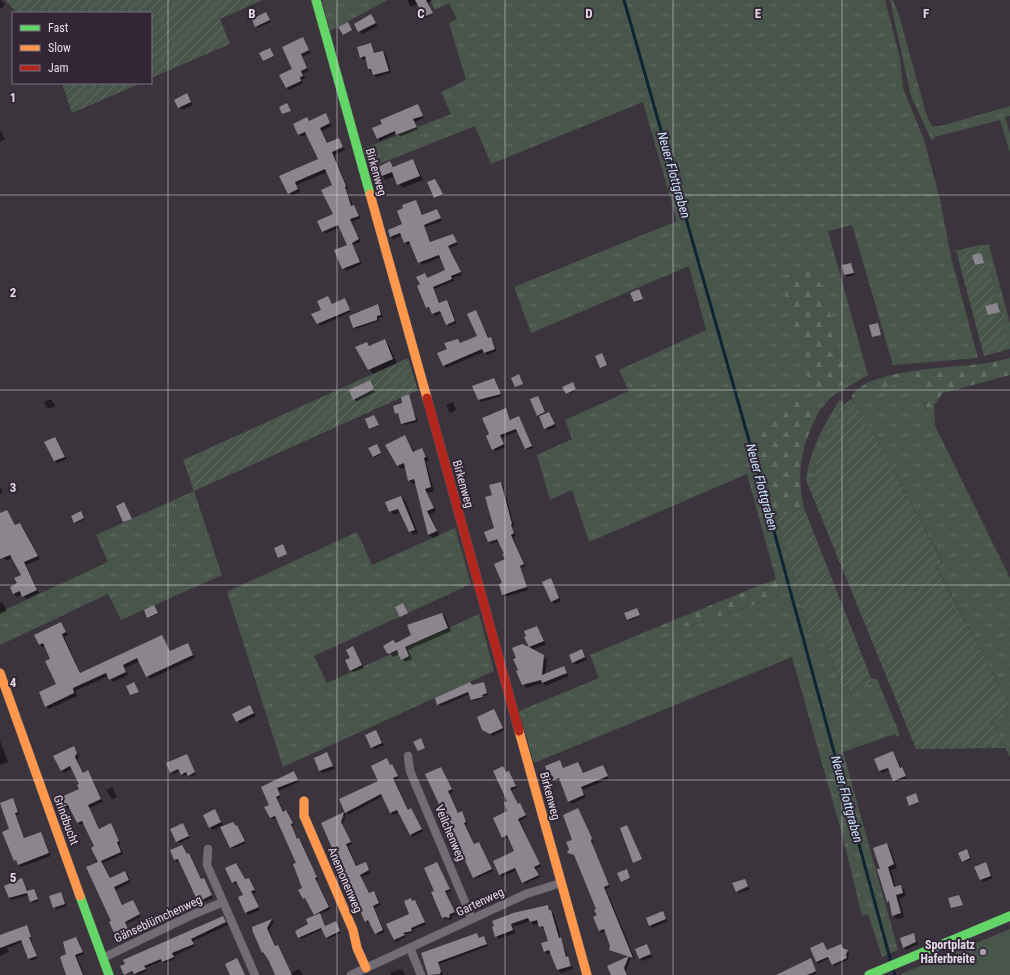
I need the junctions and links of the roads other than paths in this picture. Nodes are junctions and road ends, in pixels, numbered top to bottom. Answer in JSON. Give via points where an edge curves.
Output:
{"nodes":[{"id":1,"x":316,"y":0,"type":"edge"},
{"id":2,"x":0,"y":673,"type":"edge"},
{"id":3,"x":408,"y":756,"type":"dead end"},
{"id":4,"x":304,"y":801,"type":"dead end"},
{"id":5,"x":208,"y":849,"type":"dead end"},
{"id":6,"x":561,"y":884,"type":"junction"},
{"id":7,"x":223,"y":902,"type":"junction"},
{"id":8,"x":1010,"y":916,"type":"edge"},
{"id":9,"x":472,"y":919,"type":"junction"},
{"id":10,"x":410,"y":948,"type":"junction"},
{"id":11,"x":103,"y":958,"type":"junction"},
{"id":12,"x":366,"y":968,"type":"junction"},
{"id":13,"x":109,"y":975,"type":"edge"},
{"id":14,"x":255,"y":975,"type":"edge"},
{"id":15,"x":351,"y":975,"type":"edge"},
{"id":16,"x":421,"y":975,"type":"edge"},
{"id":17,"x":587,"y":975,"type":"edge"},
{"id":18,"x":869,"y":975,"type":"edge"}],
"edges":[{"from":1,"to":6,"type":"street","name":"Birkenweg"},
{"from":2,"to":11,"type":"street","name":"Grindbucht"},
{"from":3,"to":9,"type":"street","name":"Veilchenweg","via":[[410,771]]},
{"from":4,"to":12,"type":"street","name":"Anemonenweg","via":[[304,816],[353,930],[357,948]]},
{"from":5,"to":7,"type":"street","via":[[207,865]]},
{"from":6,"to":9,"type":"street","name":"Gartenweg","via":[[526,894]]},
{"from":6,"to":17,"type":"street","name":"Birkenweg"},
{"from":7,"to":11,"type":"street","name":"Gänseblümchenweg"},
{"from":7,"to":14,"type":"street"},
{"from":8,"to":18,"type":"street"},
{"from":9,"to":10,"type":"street","name":"Gartenweg"},
{"from":10,"to":12,"type":"street","name":"Gartenweg"},
{"from":10,"to":16,"type":"street"},
{"from":11,"to":13,"type":"street","name":"Grindbucht"},
{"from":12,"to":15,"type":"street","name":"Gartenweg"}]}
